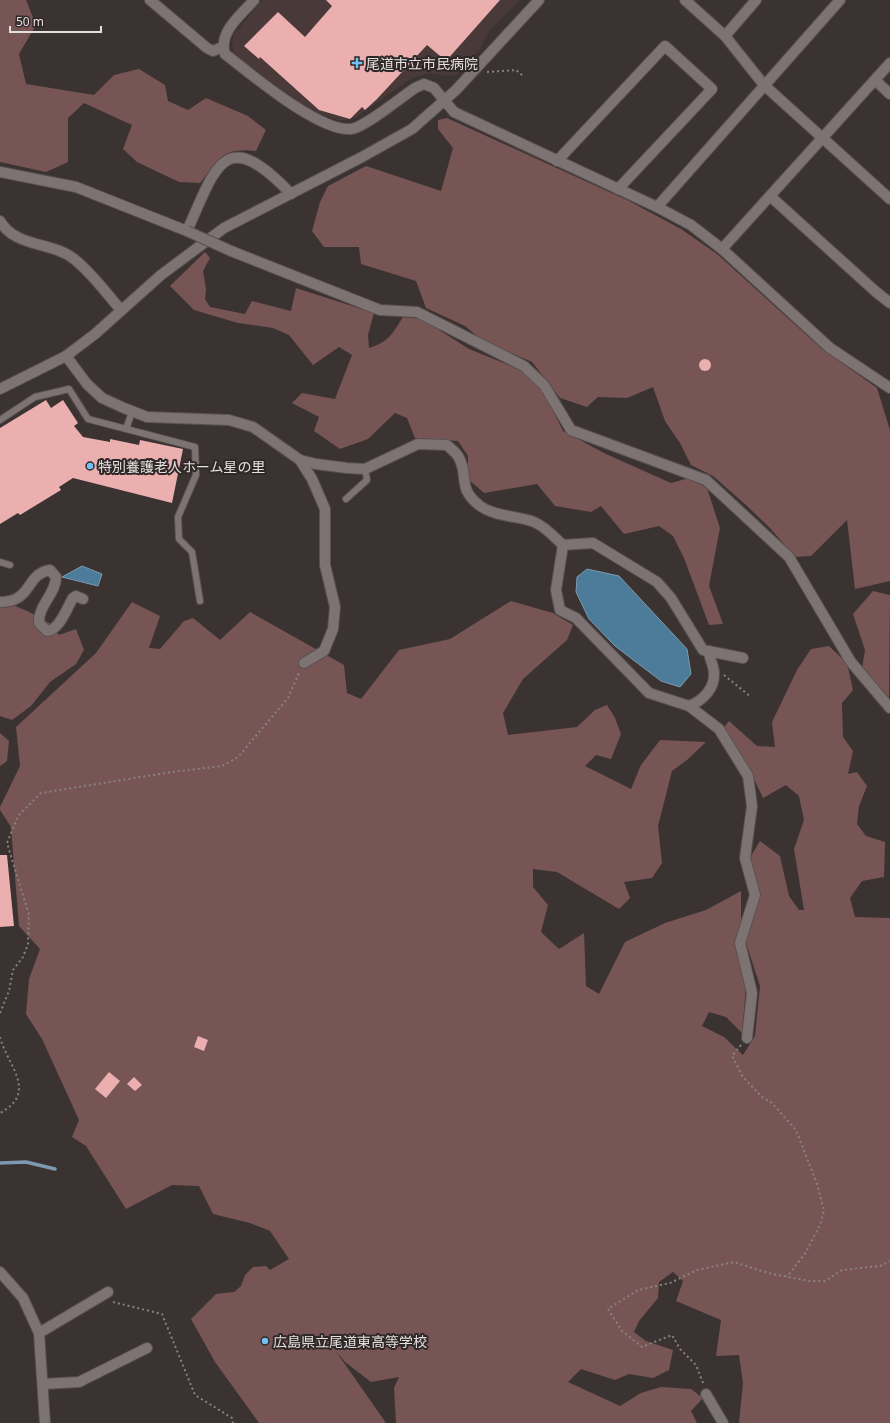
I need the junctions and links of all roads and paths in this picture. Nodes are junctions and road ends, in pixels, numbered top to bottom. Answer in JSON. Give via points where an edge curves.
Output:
{"nodes":[{"id":1,"x":150,"y":0,"type":"edge"},
{"id":2,"x":254,"y":0,"type":"edge"},
{"id":3,"x":539,"y":0,"type":"edge"},
{"id":4,"x":685,"y":0,"type":"edge"},
{"id":5,"x":756,"y":0,"type":"edge"},
{"id":6,"x":840,"y":0,"type":"edge"},
{"id":7,"x":724,"y":36,"type":"junction"},
{"id":8,"x":222,"y":47,"type":"junction"},
{"id":9,"x":890,"y":63,"type":"edge"},
{"id":10,"x":482,"y":73,"type":"dead end"},
{"id":11,"x":523,"y":76,"type":"dead end"},
{"id":12,"x":875,"y":80,"type":"junction"},
{"id":13,"x":764,"y":85,"type":"junction"},
{"id":14,"x":890,"y":94,"type":"edge"},
{"id":15,"x":445,"y":101,"type":"junction"},
{"id":16,"x":822,"y":138,"type":"junction"},
{"id":17,"x":557,"y":161,"type":"junction"},
{"id":18,"x":0,"y":172,"type":"edge"},
{"id":19,"x":618,"y":189,"type":"junction"},
{"id":20,"x":291,"y":194,"type":"junction"},
{"id":21,"x":770,"y":196,"type":"junction"},
{"id":22,"x":890,"y":199,"type":"edge"},
{"id":23,"x":657,"y":207,"type":"junction"},
{"id":24,"x":0,"y":221,"type":"edge"},
{"id":25,"x":187,"y":231,"type":"junction"},
{"id":26,"x":722,"y":249,"type":"junction"},
{"id":27,"x":890,"y":303,"type":"edge"},
{"id":28,"x":121,"y":310,"type":"junction"},
{"id":29,"x":66,"y":356,"type":"junction"},
{"id":30,"x":890,"y":388,"type":"edge"},
{"id":31,"x":0,"y":389,"type":"edge"},
{"id":32,"x":132,"y":412,"type":"junction"},
{"id":33,"x":0,"y":420,"type":"edge"},
{"id":34,"x":126,"y":429,"type":"junction"},
{"id":35,"x":300,"y":460,"type":"junction"},
{"id":36,"x":365,"y":469,"type":"junction"},
{"id":37,"x":346,"y":499,"type":"dead end"},
{"id":38,"x":563,"y":545,"type":"junction"},
{"id":39,"x":0,"y":562,"type":"edge"},
{"id":40,"x":10,"y":565,"type":"dead end"},
{"id":41,"x":83,"y":599,"type":"dead end"},
{"id":42,"x":200,"y":601,"type":"dead end"},
{"id":43,"x":0,"y":602,"type":"edge"},
{"id":44,"x":709,"y":651,"type":"junction"},
{"id":45,"x":743,"y":658,"type":"dead end"},
{"id":46,"x":304,"y":663,"type":"joint"},
{"id":47,"x":720,"y":669,"type":"dead end"},
{"id":48,"x":751,"y":697,"type":"dead end"},
{"id":49,"x":689,"y":706,"type":"junction"},
{"id":50,"x":890,"y":708,"type":"edge"},
{"id":51,"x":0,"y":1013,"type":"edge"},
{"id":52,"x":0,"y":1037,"type":"edge"},
{"id":53,"x":747,"y":1038,"type":"joint"},
{"id":54,"x":0,"y":1113,"type":"edge"},
{"id":55,"x":890,"y":1262,"type":"edge"},
{"id":56,"x":0,"y":1272,"type":"edge"},
{"id":57,"x":788,"y":1277,"type":"junction"},
{"id":58,"x":108,"y":1292,"type":"joint"},
{"id":59,"x":39,"y":1333,"type":"junction"},
{"id":60,"x":147,"y":1348,"type":"dead end"},
{"id":61,"x":43,"y":1384,"type":"junction"},
{"id":62,"x":706,"y":1394,"type":"joint"},
{"id":63,"x":45,"y":1423,"type":"edge"},
{"id":64,"x":233,"y":1423,"type":"edge"},
{"id":65,"x":723,"y":1423,"type":"edge"}],
"edges":[{"from":1,"to":8,"type":"street","via":[[207,48],[213,51]]},
{"from":2,"to":8,"type":"street","via":[[226,32]]},
{"from":3,"to":15,"type":"street"},
{"from":4,"to":7,"type":"street"},
{"from":5,"to":7,"type":"street"},
{"from":6,"to":13,"type":"street"},
{"from":7,"to":13,"type":"street"},
{"from":8,"to":15,"type":"street","via":[[225,54],[291,104],[312,117],[342,128],[352,129],[363,124],[424,84],[434,88]]},
{"from":9,"to":12,"type":"street"},
{"from":10,"to":11,"type":"path","via":[[516,70]]},
{"from":12,"to":14,"type":"street"},
{"from":12,"to":16,"type":"street"},
{"from":13,"to":16,"type":"street"},
{"from":13,"to":23,"type":"street"},
{"from":15,"to":17,"type":"street","via":[[454,112]]},
{"from":15,"to":20,"type":"street","via":[[412,129]]},
{"from":16,"to":21,"type":"street"},
{"from":16,"to":22,"type":"street"},
{"from":17,"to":19,"type":"street"},
{"from":17,"to":19,"type":"street","via":[[665,46],[712,89]]},
{"from":18,"to":25,"type":"street","via":[[76,187]]},
{"from":19,"to":23,"type":"street"},
{"from":20,"to":25,"type":"street","via":[[264,168],[248,159],[236,157],[225,160],[213,174]]},
{"from":20,"to":28,"type":"street","via":[[224,228],[162,274]]},
{"from":21,"to":26,"type":"street"},
{"from":21,"to":27,"type":"street"},
{"from":23,"to":26,"type":"street","via":[[691,225]]},
{"from":24,"to":28,"type":"street","via":[[5,230],[20,240],[59,250],[73,258],[89,272]]},
{"from":25,"to":50,"type":"street","bridge":true,"via":[[380,310],[417,312],[524,366],[544,385],[571,430],[706,480],[789,558],[851,662]]},
{"from":26,"to":30,"type":"street","via":[[830,348]]},
{"from":28,"to":29,"type":"street"},
{"from":29,"to":31,"type":"street"},
{"from":29,"to":32,"type":"street","via":[[87,384],[102,398]]},
{"from":32,"to":34,"type":"lane"},
{"from":32,"to":35,"type":"street","via":[[147,417],[235,421],[253,427]]},
{"from":33,"to":34,"type":"lane","via":[[36,397],[69,389],[88,419]]},
{"from":34,"to":42,"type":"lane","via":[[196,447],[196,475],[178,517],[179,539],[192,552]]},
{"from":35,"to":36,"type":"street"},
{"from":35,"to":46,"type":"street","via":[[312,478],[325,509],[325,565],[335,607],[333,629],[324,651]]},
{"from":36,"to":37,"type":"lane","via":[[367,480]]},
{"from":36,"to":38,"type":"street","via":[[418,444],[447,445],[459,457],[463,482],[469,496],[480,506],[534,522]]},
{"from":38,"to":44,"type":"street","via":[[593,543],[657,582],[671,598],[703,650]]},
{"from":38,"to":49,"type":"street","via":[[556,590],[560,610],[576,618],[649,693]]},
{"from":39,"to":40,"type":"lane"},
{"from":41,"to":43,"type":"street","via":[[76,596],[73,598],[57,626],[47,631],[39,623],[39,616],[56,584],[56,577],[50,570],[37,575],[23,596],[8,602]]},
{"from":44,"to":45,"type":"street"},
{"from":44,"to":49,"type":"street","via":[[714,673],[711,688],[700,702]]},
{"from":46,"to":51,"type":"path","via":[[288,698],[238,757],[222,766],[41,793],[18,816],[7,843],[29,915],[28,944],[13,970],[9,992]]},
{"from":47,"to":48,"type":"path"},
{"from":49,"to":53,"type":"street","via":[[719,729],[748,776],[752,806],[745,858],[755,895],[740,943],[752,993]]},
{"from":52,"to":54,"type":"path","via":[[19,1080],[20,1093],[14,1103]]},
{"from":53,"to":57,"type":"path","via":[[732,1056],[743,1077],[772,1103],[796,1130],[824,1210],[820,1225],[806,1252]]},
{"from":55,"to":57,"type":"path","via":[[880,1266],[842,1270],[826,1281]]},
{"from":56,"to":59,"type":"street","via":[[22,1298]]},
{"from":57,"to":62,"type":"path","via":[[734,1262],[697,1270],[670,1283],[638,1290],[608,1309],[622,1331],[642,1347],[672,1335],[680,1349],[696,1366]]},
{"from":58,"to":59,"type":"street"},
{"from":58,"to":64,"type":"path","via":[[113,1303],[162,1314],[195,1395],[232,1418]]},
{"from":59,"to":61,"type":"street"},
{"from":60,"to":61,"type":"street","via":[[79,1382]]},
{"from":61,"to":63,"type":"street"},
{"from":62,"to":65,"type":"street"}]}
